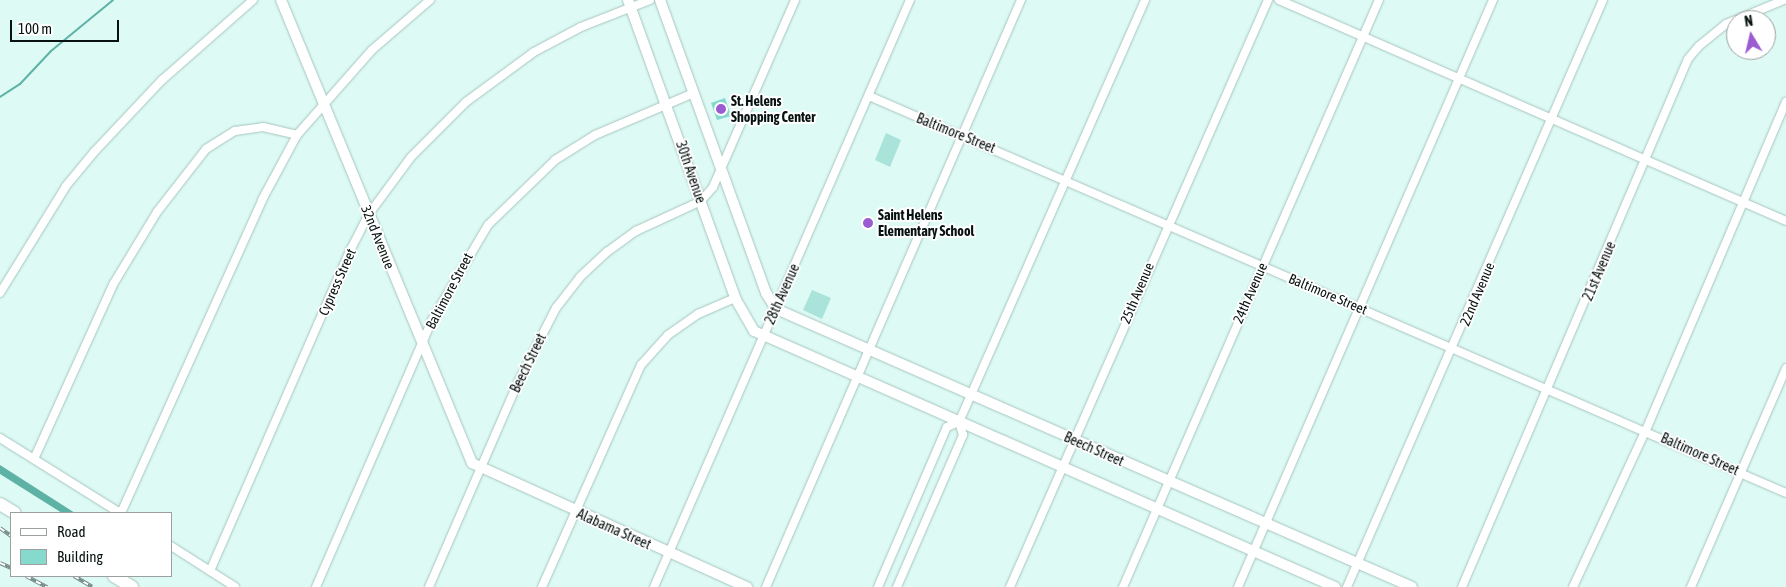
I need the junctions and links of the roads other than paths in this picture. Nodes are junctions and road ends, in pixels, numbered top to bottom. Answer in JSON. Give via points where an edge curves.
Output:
{"nodes":[{"id":1,"x":252,"y":0,"type":"edge"},
{"id":2,"x":280,"y":0,"type":"edge"},
{"id":3,"x":430,"y":0,"type":"edge"},
{"id":4,"x":650,"y":0,"type":"edge"},
{"id":5,"x":660,"y":0,"type":"edge"},
{"id":6,"x":795,"y":0,"type":"edge"},
{"id":7,"x":910,"y":0,"type":"edge"},
{"id":8,"x":1021,"y":0,"type":"edge"},
{"id":9,"x":1146,"y":0,"type":"edge"},
{"id":10,"x":1268,"y":0,"type":"edge"},
{"id":11,"x":1278,"y":0,"type":"edge"},
{"id":12,"x":1379,"y":0,"type":"edge"},
{"id":13,"x":1493,"y":0,"type":"edge"},
{"id":14,"x":1603,"y":0,"type":"edge"},
{"id":15,"x":1784,"y":0,"type":"edge"},
{"id":16,"x":629,"y":3,"type":"edge"},
{"id":17,"x":1363,"y":37,"type":"junction"},
{"id":18,"x":1459,"y":80,"type":"junction"},
{"id":19,"x":694,"y":93,"type":"junction"},
{"id":20,"x":869,"y":96,"type":"junction"},
{"id":21,"x":322,"y":102,"type":"junction"},
{"id":22,"x":1786,"y":102,"type":"edge"},
{"id":23,"x":666,"y":103,"type":"junction"},
{"id":24,"x":1551,"y":120,"type":"junction"},
{"id":25,"x":297,"y":135,"type":"junction"},
{"id":26,"x":962,"y":136,"type":"junction"},
{"id":27,"x":1647,"y":160,"type":"junction"},
{"id":28,"x":722,"y":168,"type":"junction"},
{"id":29,"x":1065,"y":180,"type":"junction"},
{"id":30,"x":701,"y":200,"type":"junction"},
{"id":31,"x":1743,"y":203,"type":"junction"},
{"id":32,"x":369,"y":214,"type":"junction"},
{"id":33,"x":1786,"y":221,"type":"edge"},
{"id":34,"x":1167,"y":224,"type":"junction"},
{"id":35,"x":1262,"y":266,"type":"junction"},
{"id":36,"x":0,"y":293,"type":"edge"},
{"id":37,"x":735,"y":298,"type":"junction"},
{"id":38,"x":1359,"y":307,"type":"junction"},
{"id":39,"x":776,"y":309,"type":"junction"},
{"id":40,"x":763,"y":337,"type":"junction"},
{"id":41,"x":422,"y":344,"type":"junction"},
{"id":42,"x":1453,"y":349,"type":"junction"},
{"id":43,"x":869,"y":351,"type":"junction"},
{"id":44,"x":1786,"y":368,"type":"edge"},
{"id":45,"x":857,"y":378,"type":"junction"},
{"id":46,"x":1548,"y":389,"type":"junction"},
{"id":47,"x":971,"y":396,"type":"junction"},
{"id":48,"x":959,"y":422,"type":"junction"},
{"id":49,"x":1646,"y":430,"type":"junction"},
{"id":50,"x":0,"y":438,"type":"edge"},
{"id":51,"x":1073,"y":440,"type":"junction"},
{"id":52,"x":34,"y":459,"type":"junction"},
{"id":53,"x":1062,"y":467,"type":"junction"},
{"id":54,"x":481,"y":469,"type":"junction"},
{"id":55,"x":1740,"y":473,"type":"junction"},
{"id":56,"x":1168,"y":481,"type":"junction"},
{"id":57,"x":1786,"y":493,"type":"edge"},
{"id":58,"x":0,"y":504,"type":"edge"},
{"id":59,"x":1155,"y":510,"type":"junction"},
{"id":60,"x":574,"y":511,"type":"junction"},
{"id":61,"x":13,"y":512,"type":"edge"},
{"id":62,"x":119,"y":512,"type":"edge"},
{"id":63,"x":121,"y":512,"type":"edge"},
{"id":64,"x":1265,"y":523,"type":"junction"},
{"id":65,"x":172,"y":547,"type":"edge"},
{"id":66,"x":1252,"y":551,"type":"junction"},
{"id":67,"x":669,"y":553,"type":"junction"},
{"id":68,"x":1358,"y":564,"type":"junction"},
{"id":69,"x":210,"y":570,"type":"junction"},
{"id":70,"x":116,"y":577,"type":"edge"},
{"id":71,"x":132,"y":587,"type":"edge"},
{"id":72,"x":235,"y":587,"type":"edge"},
{"id":73,"x":316,"y":587,"type":"edge"},
{"id":74,"x":429,"y":587,"type":"edge"},
{"id":75,"x":542,"y":587,"type":"edge"},
{"id":76,"x":654,"y":587,"type":"edge"},
{"id":77,"x":748,"y":587,"type":"edge"},
{"id":78,"x":766,"y":587,"type":"edge"},
{"id":79,"x":878,"y":587,"type":"edge"},
{"id":80,"x":897,"y":587,"type":"edge"},
{"id":81,"x":1010,"y":587,"type":"edge"},
{"id":82,"x":1123,"y":587,"type":"edge"},
{"id":83,"x":1238,"y":587,"type":"edge"},
{"id":84,"x":1335,"y":587,"type":"edge"},
{"id":85,"x":1347,"y":587,"type":"edge"},
{"id":86,"x":1412,"y":587,"type":"edge"},
{"id":87,"x":1462,"y":587,"type":"edge"},
{"id":88,"x":1573,"y":587,"type":"edge"},
{"id":89,"x":1691,"y":587,"type":"edge"}],
"edges":[{"from":1,"to":36,"type":"street","via":[[162,80],[95,151],[66,186]]},
{"from":2,"to":21,"type":"street","name":"32nd Avenue"},
{"from":3,"to":21,"type":"street","via":[[372,50]]},
{"from":4,"to":16,"type":"street","name":"Cypress Street"},
{"from":5,"to":19,"type":"street"},
{"from":6,"to":28,"type":"street"},
{"from":7,"to":20,"type":"street","name":"28th Avenue"},
{"from":8,"to":26,"type":"street"},
{"from":9,"to":29,"type":"street"},
{"from":10,"to":34,"type":"street","name":"25th Avenue"},
{"from":11,"to":17,"type":"street"},
{"from":12,"to":17,"type":"street","name":"24th Avenue"},
{"from":13,"to":18,"type":"street"},
{"from":14,"to":24,"type":"street","name":"22nd Avenue"},
{"from":15,"to":27,"type":"street","name":"21st Avenue","via":[[1726,24],[1699,46],[1681,75]]},
{"from":16,"to":23,"type":"street","name":"30th Avenue"},
{"from":16,"to":32,"type":"street","name":"Cypress Street","via":[[498,76],[423,144]]},
{"from":17,"to":18,"type":"street"},
{"from":17,"to":35,"type":"street","name":"24th Avenue"},
{"from":18,"to":24,"type":"street"},
{"from":18,"to":38,"type":"street"},
{"from":19,"to":23,"type":"street","name":"Baltimore Street"},
{"from":19,"to":28,"type":"street"},
{"from":20,"to":26,"type":"street","name":"Baltimore Street"},
{"from":20,"to":39,"type":"street","name":"28th Avenue"},
{"from":21,"to":25,"type":"street"},
{"from":21,"to":32,"type":"street","name":"32nd Avenue"},
{"from":22,"to":31,"type":"street"},
{"from":23,"to":30,"type":"street","name":"30th Avenue"},
{"from":23,"to":41,"type":"street","name":"Baltimore Street","via":[[595,135],[556,160],[524,187],[488,225],[467,256]]},
{"from":24,"to":27,"type":"street"},
{"from":24,"to":42,"type":"street","name":"22nd Avenue"},
{"from":25,"to":52,"type":"street","via":[[263,127],[235,131],[206,149],[158,212],[114,283]]},
{"from":25,"to":63,"type":"street","via":[[262,200]]},
{"from":26,"to":29,"type":"street","name":"Baltimore Street"},
{"from":26,"to":43,"type":"street"},
{"from":27,"to":31,"type":"street"},
{"from":27,"to":46,"type":"street","name":"21st Avenue"},
{"from":28,"to":30,"type":"street","via":[[713,187]]},
{"from":28,"to":39,"type":"street","via":[[766,293]]},
{"from":29,"to":34,"type":"street","name":"Baltimore Street"},
{"from":29,"to":47,"type":"street"},
{"from":30,"to":37,"type":"street","name":"30th Avenue"},
{"from":30,"to":54,"type":"street","name":"Beech Street","via":[[636,231],[580,277],[538,340]]},
{"from":31,"to":33,"type":"street"},
{"from":31,"to":49,"type":"street"},
{"from":32,"to":41,"type":"street","name":"32nd Avenue"},
{"from":32,"to":69,"type":"street","name":"Cypress Street"},
{"from":34,"to":35,"type":"street","name":"Baltimore Street"},
{"from":34,"to":51,"type":"street","name":"25th Avenue"},
{"from":35,"to":38,"type":"street","name":"Baltimore Street"},
{"from":35,"to":56,"type":"street","name":"24th Avenue"},
{"from":37,"to":40,"type":"street","name":"30th Avenue","via":[[747,322]]},
{"from":37,"to":60,"type":"street","via":[[698,314],[668,335],[641,365]]},
{"from":38,"to":42,"type":"street","name":"Baltimore Street"},
{"from":38,"to":64,"type":"street"},
{"from":39,"to":40,"type":"street","name":"28th Avenue"},
{"from":39,"to":43,"type":"street","name":"Beech Street"},
{"from":40,"to":45,"type":"street"},
{"from":40,"to":67,"type":"street","name":"28th Avenue"},
{"from":41,"to":54,"type":"street","name":"32nd Avenue","via":[[467,455]]},
{"from":41,"to":73,"type":"street","name":"Baltimore Street"},
{"from":42,"to":46,"type":"street","name":"Baltimore Street"},
{"from":42,"to":68,"type":"street","name":"22nd Avenue"},
{"from":43,"to":45,"type":"street"},
{"from":43,"to":47,"type":"street","name":"Beech Street"},
{"from":44,"to":55,"type":"street"},
{"from":45,"to":48,"type":"street"},
{"from":45,"to":78,"type":"street"},
{"from":46,"to":49,"type":"street","name":"Baltimore Street"},
{"from":46,"to":87,"type":"street","name":"21st Avenue"},
{"from":47,"to":48,"type":"street"},
{"from":47,"to":51,"type":"street","name":"Beech Street"},
{"from":48,"to":53,"type":"street"},
{"from":48,"to":79,"type":"street","via":[[947,427]]},
{"from":48,"to":80,"type":"street","via":[[962,435]]},
{"from":49,"to":55,"type":"street","name":"Baltimore Street"},
{"from":49,"to":88,"type":"street"},
{"from":50,"to":52,"type":"street"},
{"from":51,"to":53,"type":"street","name":"25th Avenue"},
{"from":51,"to":56,"type":"street","name":"Beech Street"},
{"from":52,"to":62,"type":"street"},
{"from":53,"to":59,"type":"street"},
{"from":53,"to":81,"type":"street","name":"25th Avenue"},
{"from":54,"to":60,"type":"street","name":"Alabama Street"},
{"from":54,"to":74,"type":"street","name":"Beech Street"},
{"from":55,"to":57,"type":"street","name":"Baltimore Street"},
{"from":55,"to":89,"type":"street"},
{"from":56,"to":59,"type":"street","name":"24th Avenue"},
{"from":56,"to":64,"type":"street","name":"Beech Street"},
{"from":58,"to":61,"type":"main road"},
{"from":59,"to":66,"type":"street"},
{"from":59,"to":82,"type":"street","name":"24th Avenue"},
{"from":60,"to":67,"type":"street","name":"Alabama Street"},
{"from":60,"to":75,"type":"street"},
{"from":64,"to":66,"type":"street"},
{"from":64,"to":68,"type":"street","name":"Beech Street"},
{"from":65,"to":69,"type":"street"},
{"from":66,"to":83,"type":"street"},
{"from":66,"to":84,"type":"street"},
{"from":67,"to":76,"type":"street","name":"28th Avenue"},
{"from":67,"to":77,"type":"street","name":"Alabama Street"},
{"from":68,"to":85,"type":"street","name":"22nd Avenue"},
{"from":68,"to":86,"type":"street","name":"Beech Street"},
{"from":69,"to":72,"type":"street"},
{"from":70,"to":71,"type":"main road"}]}
